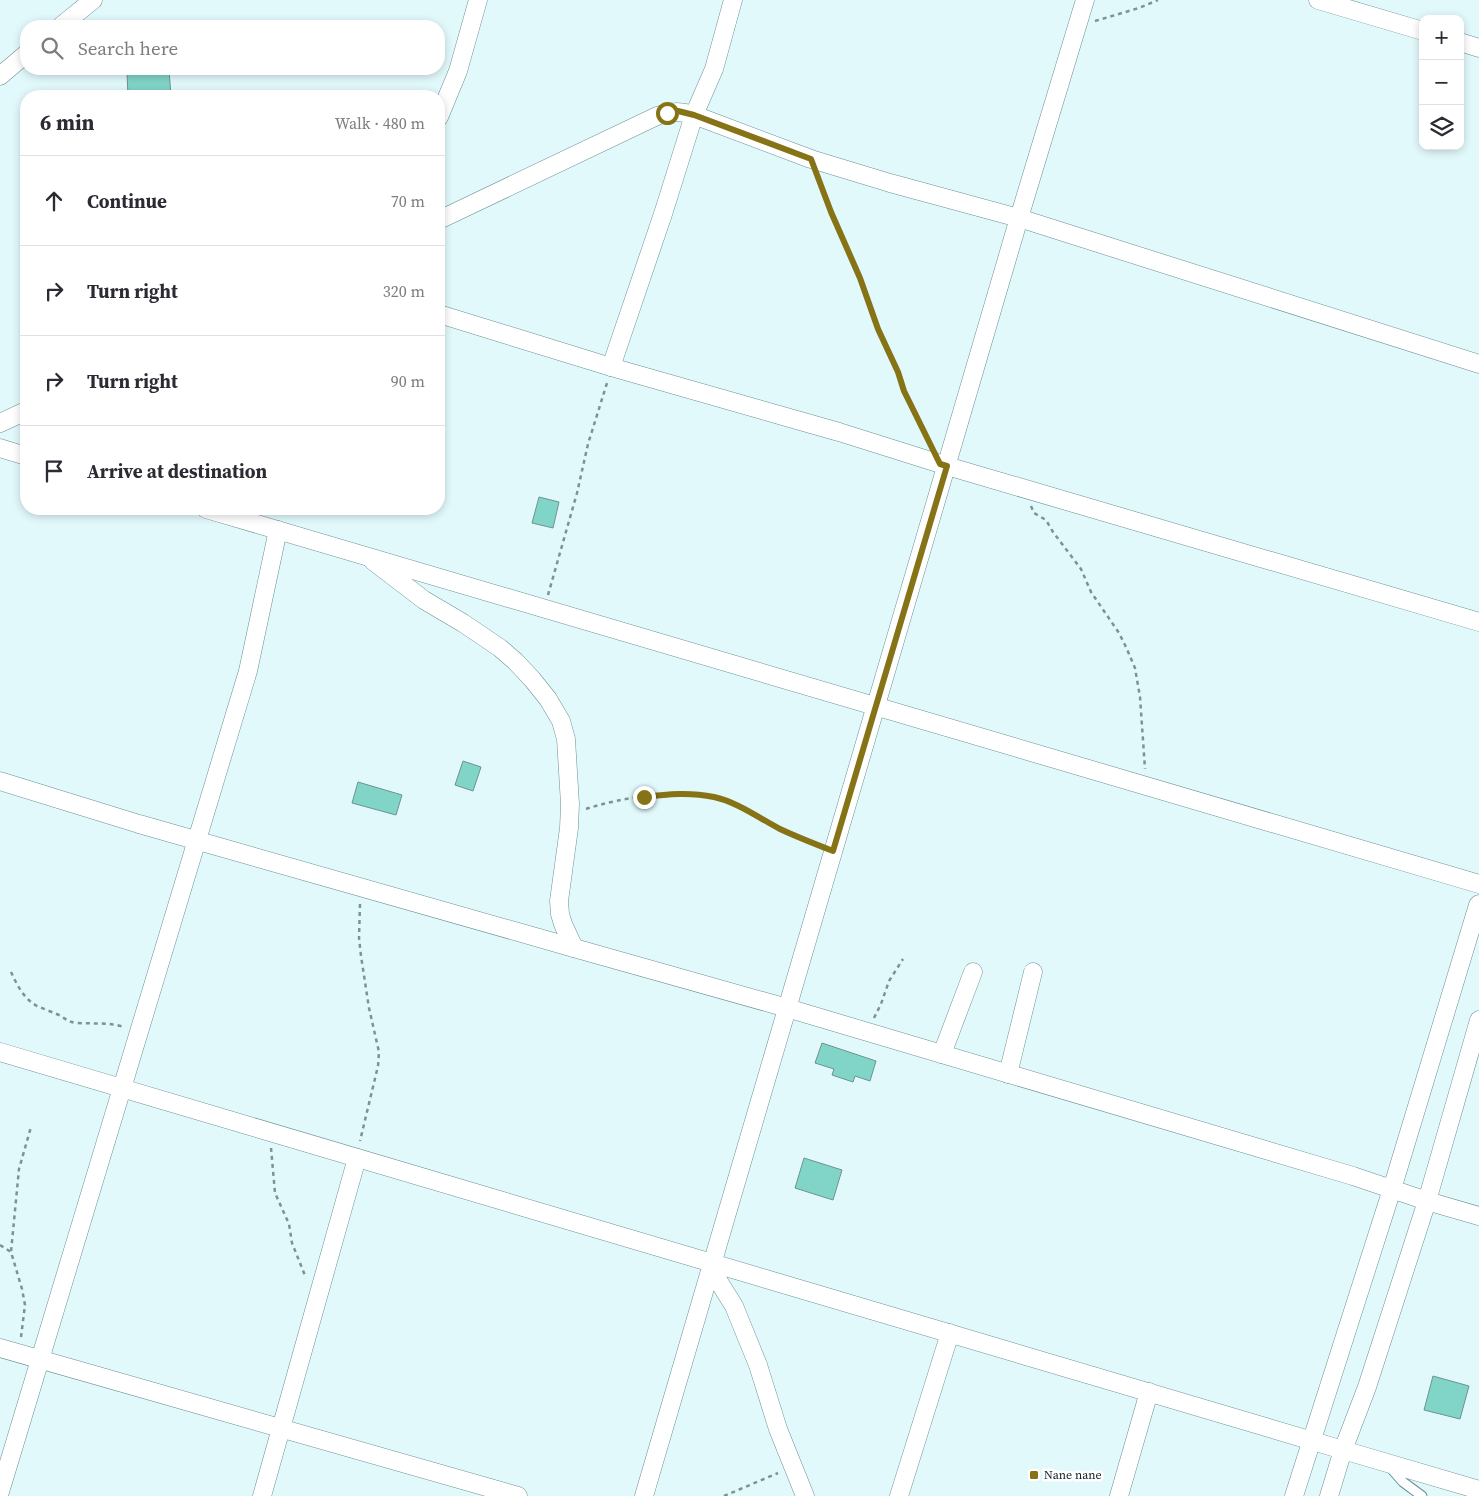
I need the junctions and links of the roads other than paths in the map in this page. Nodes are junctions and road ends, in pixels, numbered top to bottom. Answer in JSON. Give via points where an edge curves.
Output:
{"nodes":[{"id":1,"x":93,"y":0,"type":"edge"},
{"id":2,"x":478,"y":0,"type":"edge"},
{"id":3,"x":733,"y":0,"type":"edge"},
{"id":4,"x":1086,"y":0,"type":"edge"},
{"id":5,"x":1318,"y":0,"type":"edge"},
{"id":6,"x":68,"y":20,"type":"edge"},
{"id":7,"x":1419,"y":30,"type":"edge"},
{"id":8,"x":1464,"y":43,"type":"edge"},
{"id":9,"x":1479,"y":48,"type":"edge"},
{"id":10,"x":20,"y":59,"type":"edge"},
{"id":11,"x":0,"y":76,"type":"edge"},
{"id":12,"x":445,"y":102,"type":"edge"},
{"id":13,"x":694,"y":115,"type":"junction"},
{"id":14,"x":445,"y":217,"type":"edge"},
{"id":15,"x":1019,"y":218,"type":"junction"},
{"id":16,"x":445,"y":316,"type":"edge"},
{"id":17,"x":1479,"y":364,"type":"edge"},
{"id":18,"x":611,"y":367,"type":"junction"},
{"id":19,"x":20,"y":414,"type":"edge"},
{"id":20,"x":0,"y":423,"type":"edge"},
{"id":21,"x":0,"y":448,"type":"edge"},
{"id":22,"x":20,"y":454,"type":"edge"},
{"id":23,"x":943,"y":465,"type":"junction"},
{"id":24,"x":227,"y":515,"type":"edge"},
{"id":25,"x":278,"y":530,"type":"junction"},
{"id":26,"x":366,"y":556,"type":"junction"},
{"id":27,"x":1479,"y":622,"type":"edge"},
{"id":28,"x":876,"y":706,"type":"junction"},
{"id":29,"x":0,"y":781,"type":"edge"},
{"id":30,"x":197,"y":840,"type":"junction"},
{"id":31,"x":1479,"y":884,"type":"edge"},
{"id":32,"x":1479,"y":904,"type":"edge"},
{"id":33,"x":574,"y":948,"type":"junction"},
{"id":34,"x":973,"y":972,"type":"dead end"},
{"id":35,"x":1033,"y":972,"type":"dead end"},
{"id":36,"x":787,"y":1008,"type":"junction"},
{"id":37,"x":1479,"y":1020,"type":"edge"},
{"id":38,"x":0,"y":1052,"type":"edge"},
{"id":39,"x":942,"y":1054,"type":"junction"},
{"id":40,"x":1008,"y":1074,"type":"junction"},
{"id":41,"x":122,"y":1088,"type":"junction"},
{"id":42,"x":357,"y":1158,"type":"junction"},
{"id":43,"x":1392,"y":1189,"type":"junction"},
{"id":44,"x":1427,"y":1200,"type":"junction"},
{"id":45,"x":1479,"y":1216,"type":"edge"},
{"id":46,"x":712,"y":1263,"type":"junction"},
{"id":47,"x":950,"y":1333,"type":"junction"},
{"id":48,"x":0,"y":1348,"type":"edge"},
{"id":49,"x":40,"y":1360,"type":"junction"},
{"id":50,"x":1149,"y":1392,"type":"junction"},
{"id":51,"x":282,"y":1429,"type":"junction"},
{"id":52,"x":1311,"y":1441,"type":"junction"},
{"id":53,"x":1342,"y":1450,"type":"junction"},
{"id":54,"x":1385,"y":1462,"type":"junction"},
{"id":55,"x":1479,"y":1490,"type":"edge"},
{"id":56,"x":0,"y":1492,"type":"edge"},
{"id":57,"x":262,"y":1496,"type":"edge"},
{"id":58,"x":518,"y":1496,"type":"edge"},
{"id":59,"x":644,"y":1496,"type":"edge"},
{"id":60,"x":805,"y":1496,"type":"edge"},
{"id":61,"x":899,"y":1496,"type":"edge"},
{"id":62,"x":1119,"y":1496,"type":"edge"},
{"id":63,"x":1294,"y":1496,"type":"edge"},
{"id":64,"x":1329,"y":1496,"type":"edge"},
{"id":65,"x":1422,"y":1496,"type":"edge"}],
"edges":[{"from":1,"to":6,"type":"street"},
{"from":2,"to":12,"type":"street","via":[[458,71]]},
{"from":3,"to":13,"type":"street","via":[[714,69]]},
{"from":4,"to":15,"type":"street"},
{"from":5,"to":7,"type":"street"},
{"from":8,"to":9,"type":"street"},
{"from":10,"to":11,"type":"street"},
{"from":13,"to":14,"type":"street","via":[[678,111],[657,116]]},
{"from":13,"to":15,"type":"street","via":[[811,159]]},
{"from":13,"to":18,"type":"street"},
{"from":15,"to":17,"type":"street"},
{"from":15,"to":23,"type":"street"},
{"from":16,"to":18,"type":"street"},
{"from":18,"to":23,"type":"street"},
{"from":19,"to":20,"type":"street"},
{"from":21,"to":22,"type":"street"},
{"from":23,"to":27,"type":"street"},
{"from":23,"to":28,"type":"street"},
{"from":24,"to":25,"type":"street"},
{"from":25,"to":26,"type":"street"},
{"from":25,"to":30,"type":"street","via":[[248,671]]},
{"from":26,"to":28,"type":"street"},
{"from":26,"to":33,"type":"street","via":[[424,600],[500,648],[548,699],[561,721],[566,739],[570,815],[559,900],[563,924]]},
{"from":28,"to":31,"type":"street"},
{"from":28,"to":36,"type":"street"},
{"from":29,"to":30,"type":"street"},
{"from":30,"to":33,"type":"street"},
{"from":30,"to":41,"type":"street"},
{"from":32,"to":43,"type":"street"},
{"from":33,"to":36,"type":"street"},
{"from":34,"to":39,"type":"street"},
{"from":35,"to":40,"type":"street"},
{"from":36,"to":39,"type":"street"},
{"from":36,"to":46,"type":"street"},
{"from":37,"to":44,"type":"street"},
{"from":38,"to":41,"type":"street"},
{"from":39,"to":40,"type":"street"},
{"from":40,"to":43,"type":"street"},
{"from":41,"to":42,"type":"street"},
{"from":41,"to":49,"type":"street"},
{"from":42,"to":46,"type":"street"},
{"from":42,"to":51,"type":"street"},
{"from":43,"to":44,"type":"street"},
{"from":43,"to":52,"type":"street"},
{"from":44,"to":45,"type":"street"},
{"from":44,"to":53,"type":"street","via":[[1367,1387]]},
{"from":46,"to":47,"type":"street"},
{"from":46,"to":59,"type":"street"},
{"from":46,"to":60,"type":"street","via":[[758,1365],[778,1430]]},
{"from":47,"to":50,"type":"street"},
{"from":47,"to":61,"type":"street"},
{"from":48,"to":49,"type":"street"},
{"from":49,"to":51,"type":"street"},
{"from":49,"to":56,"type":"street"},
{"from":50,"to":52,"type":"street"},
{"from":50,"to":62,"type":"street"},
{"from":51,"to":57,"type":"street"},
{"from":51,"to":58,"type":"street"},
{"from":52,"to":53,"type":"street"},
{"from":52,"to":63,"type":"street"},
{"from":53,"to":54,"type":"street"},
{"from":53,"to":64,"type":"street"},
{"from":54,"to":55,"type":"street"},
{"from":54,"to":65,"type":"lane","via":[[1403,1482]]}]}
